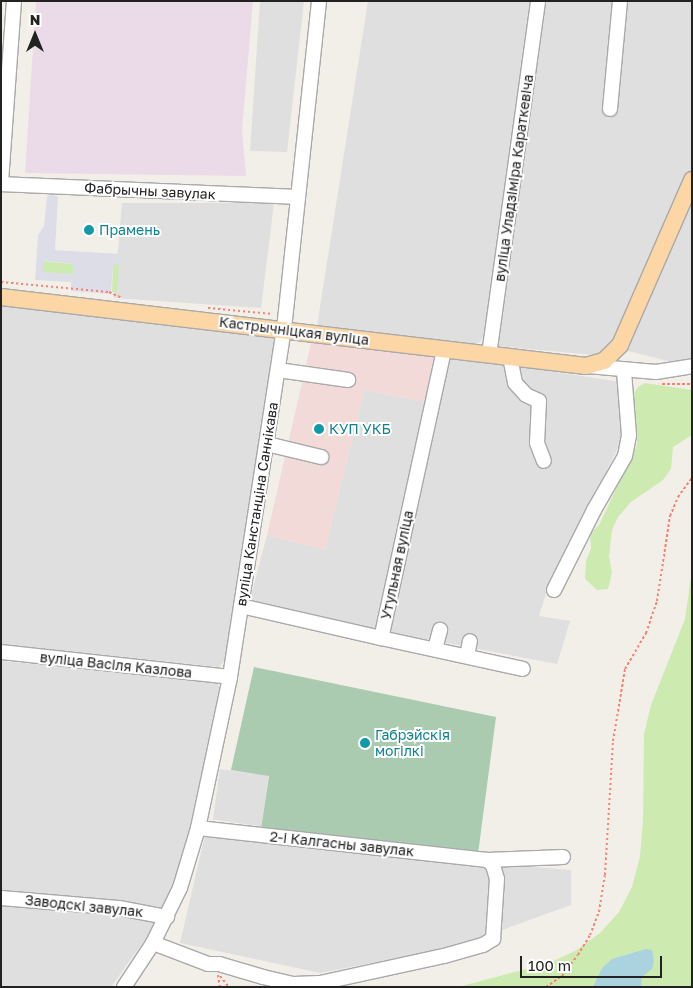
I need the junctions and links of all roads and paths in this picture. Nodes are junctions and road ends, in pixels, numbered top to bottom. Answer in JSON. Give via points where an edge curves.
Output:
{"nodes":[{"id":1,"x":14,"y":1,"type":"edge"},
{"id":2,"x":319,"y":1,"type":"edge"},
{"id":3,"x":538,"y":1,"type":"edge"},
{"id":4,"x":620,"y":1,"type":"edge"},
{"id":5,"x":610,"y":109,"type":"dead end"},
{"id":6,"x":692,"y":180,"type":"edge"},
{"id":7,"x":1,"y":183,"type":"edge"},
{"id":8,"x":298,"y":197,"type":"junction"},
{"id":9,"x":1,"y":282,"type":"edge"},
{"id":10,"x":1,"y":296,"type":"edge"},
{"id":11,"x":127,"y":300,"type":"dead end"},
{"id":12,"x":206,"y":308,"type":"dead end"},
{"id":13,"x":285,"y":322,"type":"junction"},
{"id":14,"x":444,"y":350,"type":"junction"},
{"id":15,"x":490,"y":355,"type":"junction"},
{"id":16,"x":510,"y":357,"type":"junction"},
{"id":17,"x":586,"y":366,"type":"junction"},
{"id":18,"x":692,"y":366,"type":"edge"},
{"id":19,"x":278,"y":370,"type":"junction"},
{"id":20,"x":624,"y":371,"type":"junction"},
{"id":21,"x":348,"y":380,"type":"dead end"},
{"id":22,"x":266,"y":444,"type":"junction"},
{"id":23,"x":321,"y":457,"type":"dead end"},
{"id":24,"x":544,"y":461,"type":"dead end"},
{"id":25,"x":692,"y":478,"type":"edge"},
{"id":26,"x":554,"y":590,"type":"dead end"},
{"id":27,"x":241,"y":606,"type":"junction"},
{"id":28,"x":440,"y":630,"type":"dead end"},
{"id":29,"x":381,"y":638,"type":"junction"},
{"id":30,"x":470,"y":642,"type":"dead end"},
{"id":31,"x":435,"y":649,"type":"junction"},
{"id":32,"x":1,"y":652,"type":"edge"},
{"id":33,"x":467,"y":656,"type":"junction"},
{"id":34,"x":523,"y":670,"type":"dead end"},
{"id":35,"x":230,"y":677,"type":"junction"},
{"id":36,"x":198,"y":828,"type":"junction"},
{"id":37,"x":563,"y":857,"type":"dead end"},
{"id":38,"x":486,"y":860,"type":"junction"},
{"id":39,"x":1,"y":898,"type":"edge"},
{"id":40,"x":167,"y":917,"type":"junction"},
{"id":41,"x":154,"y":943,"type":"junction"},
{"id":42,"x":218,"y":973,"type":"dead end"},
{"id":43,"x":124,"y":987,"type":"edge"},
{"id":44,"x":220,"y":987,"type":"edge"},
{"id":45,"x":546,"y":987,"type":"edge"}],
"edges":[{"from":1,"to":7,"type":"street"},
{"from":2,"to":8,"type":"street","name":"вуліца Канстанціна Саннікава"},
{"from":3,"to":15,"type":"street","name":"вуліца Уладзіміра Караткевіча"},
{"from":4,"to":5,"type":"street"},
{"from":6,"to":17,"type":"main road","via":[[620,345],[604,361]]},
{"from":7,"to":8,"type":"street","name":"Фабрычны завулак"},
{"from":8,"to":13,"type":"street","name":"вуліца Канстанціна Саннікава"},
{"from":9,"to":11,"type":"path","via":[[109,292]]},
{"from":10,"to":13,"type":"main road","name":"Кастрычніцкая вуліца"},
{"from":12,"to":13,"type":"path"},
{"from":13,"to":14,"type":"main road","name":"Кастрычніцкая вуліца"},
{"from":13,"to":19,"type":"street","name":"вуліца Канстанціна Саннікава"},
{"from":14,"to":15,"type":"main road","name":"Кастрычніцкая вуліца"},
{"from":14,"to":29,"type":"street","name":"Утульная вуліца"},
{"from":15,"to":16,"type":"main road","name":"Кастрычніцкая вуліца"},
{"from":16,"to":17,"type":"main road","name":"Кастрычніцкая вуліца"},
{"from":16,"to":24,"type":"street","via":[[515,382],[526,395],[538,401],[537,443]]},
{"from":17,"to":20,"type":"street"},
{"from":18,"to":20,"type":"street","via":[[656,372]]},
{"from":19,"to":21,"type":"street"},
{"from":19,"to":22,"type":"street","name":"вуліца Канстанціна Саннікава"},
{"from":20,"to":26,"type":"street","via":[[629,435],[625,456]]},
{"from":22,"to":23,"type":"street"},
{"from":22,"to":27,"type":"street","name":"вуліца Канстанціна Саннікава"},
{"from":25,"to":45,"type":"path","via":[[678,497],[670,516],[657,601],[646,634],[625,670],[613,740],[605,875],[599,912],[578,955],[562,976]]},
{"from":27,"to":29,"type":"street","via":[[297,613]]},
{"from":27,"to":35,"type":"street","name":"вуліца Канстанціна Саннікава"},
{"from":28,"to":31,"type":"street"},
{"from":29,"to":31,"type":"street","name":"Утульная вуліца"},
{"from":30,"to":33,"type":"street"},
{"from":31,"to":33,"type":"street","name":"Утульная вуліца"},
{"from":32,"to":35,"type":"street","name":"вуліца Васіля Казлова"},
{"from":33,"to":34,"type":"street","name":"Утульная вуліца"},
{"from":35,"to":36,"type":"street","name":"вуліца Канстанціна Саннікава"},
{"from":36,"to":38,"type":"street","name":"2-і Калгасны завулак"},
{"from":36,"to":40,"type":"street","name":"вуліца Канстанціна Саннікава","via":[[180,888]]},
{"from":37,"to":38,"type":"street","name":"2-і Калгасны завулак"},
{"from":38,"to":41,"type":"street","via":[[495,868],[497,879],[493,939],[444,956],[320,983],[294,984],[208,964]]},
{"from":39,"to":40,"type":"street","name":"Заводскі завулак","via":[[119,908]]},
{"from":40,"to":41,"type":"street","name":"вуліца Канстанціна Саннікава"},
{"from":41,"to":43,"type":"street","name":"вуліца Канстанціна Саннікава"},
{"from":42,"to":44,"type":"path"}]}
